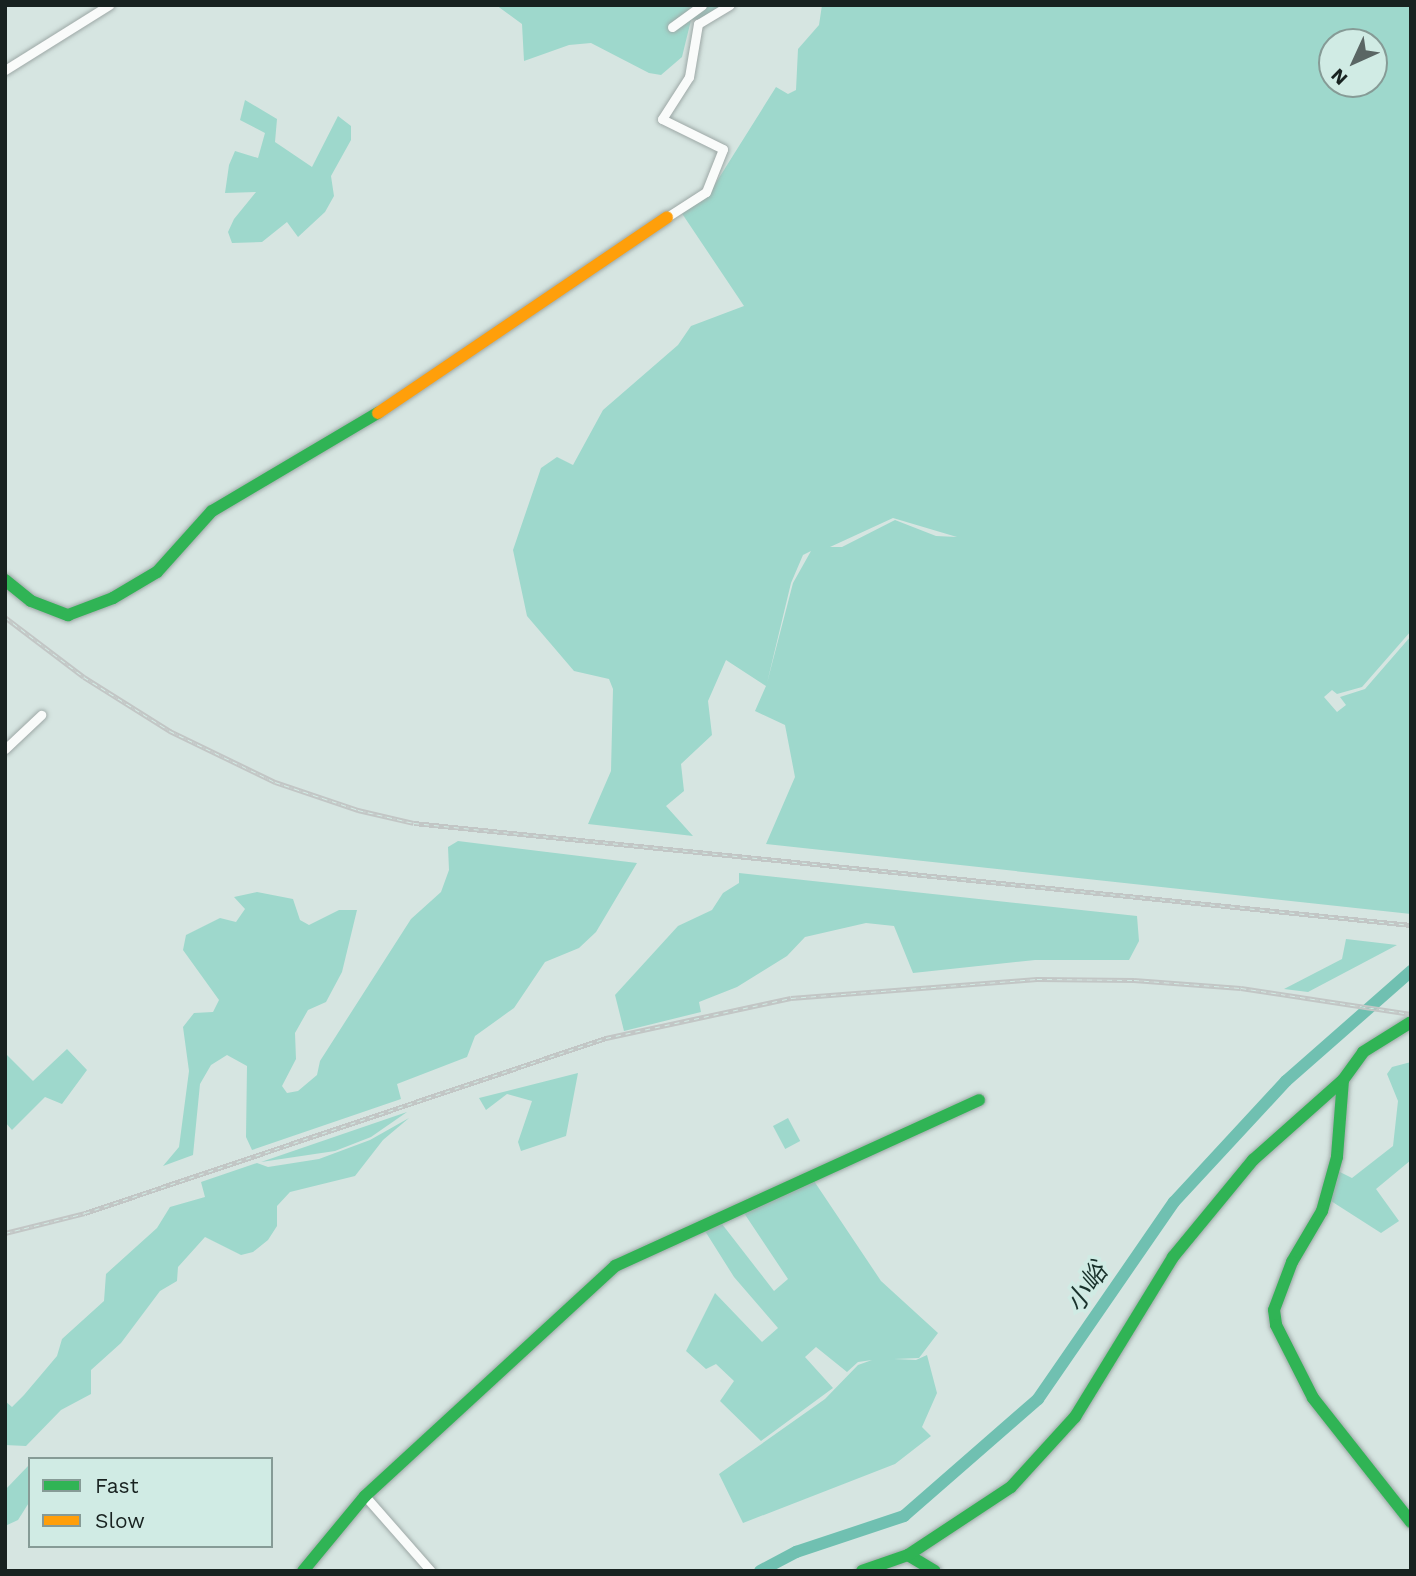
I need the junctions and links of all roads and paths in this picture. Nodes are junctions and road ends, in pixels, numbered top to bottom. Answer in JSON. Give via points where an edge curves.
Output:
{"nodes":[{"id":1,"x":109,"y":5,"type":"edge"},
{"id":2,"x":702,"y":5,"type":"edge"},
{"id":3,"x":730,"y":5,"type":"edge"},
{"id":4,"x":672,"y":27,"type":"dead end"},
{"id":5,"x":5,"y":70,"type":"edge"},
{"id":6,"x":667,"y":217,"type":"joint"},
{"id":7,"x":5,"y":580,"type":"edge"},
{"id":8,"x":41,"y":715,"type":"dead end"},
{"id":9,"x":5,"y":749,"type":"edge"},
{"id":10,"x":1411,"y":1022,"type":"edge"},
{"id":11,"x":1343,"y":1080,"type":"junction"},
{"id":12,"x":979,"y":1100,"type":"dead end"},
{"id":13,"x":365,"y":1496,"type":"junction"},
{"id":14,"x":1411,"y":1522,"type":"edge"},
{"id":15,"x":908,"y":1555,"type":"junction"},
{"id":16,"x":303,"y":1571,"type":"edge"},
{"id":17,"x":431,"y":1571,"type":"edge"},
{"id":18,"x":862,"y":1571,"type":"edge"},
{"id":19,"x":935,"y":1571,"type":"edge"}],
"edges":[{"from":1,"to":5,"type":"street"},
{"from":2,"to":4,"type":"street"},
{"from":3,"to":6,"type":"street","via":[[698,24],[689,77],[662,119],[723,149],[706,192]]},
{"from":6,"to":7,"type":"street","via":[[423,387],[212,511],[157,572],[114,598],[68,615],[31,601]]},
{"from":8,"to":9,"type":"street"},
{"from":10,"to":11,"type":"street","via":[[1363,1052]]},
{"from":11,"to":14,"type":"street","via":[[1337,1157],[1322,1211],[1292,1262],[1273,1311],[1313,1398]]},
{"from":11,"to":15,"type":"street","via":[[1253,1160],[1173,1258],[1066,1427],[1011,1487]]},
{"from":12,"to":13,"type":"street","via":[[615,1266]]},
{"from":13,"to":16,"type":"street"},
{"from":13,"to":17,"type":"street"},
{"from":15,"to":18,"type":"street"},
{"from":15,"to":19,"type":"street"}]}
